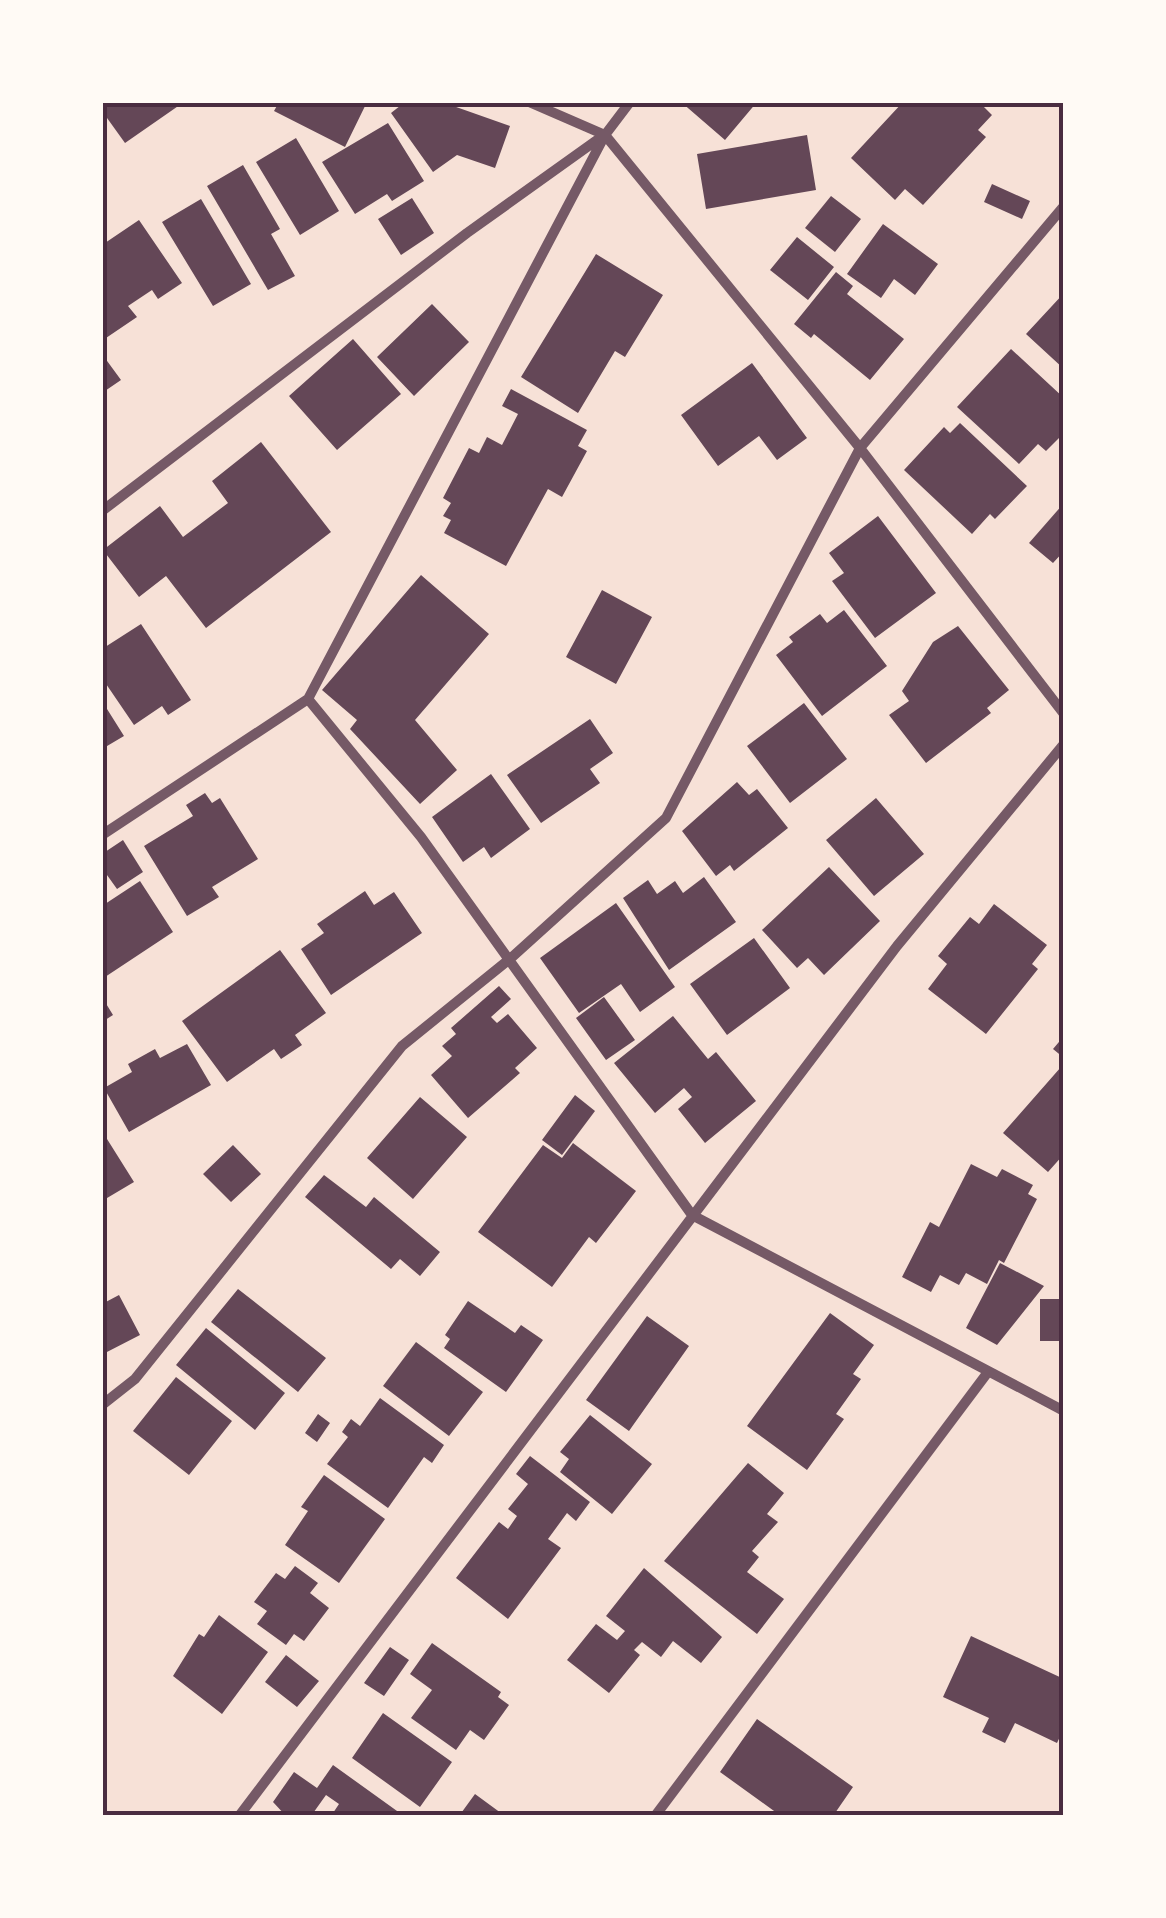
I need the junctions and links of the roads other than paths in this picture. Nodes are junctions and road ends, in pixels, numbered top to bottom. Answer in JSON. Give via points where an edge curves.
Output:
{"nodes":[{"id":1,"x":529,"y":102,"type":"edge"},
{"id":2,"x":630,"y":102,"type":"edge"},
{"id":3,"x":605,"y":135,"type":"junction"},
{"id":4,"x":1064,"y":206,"type":"edge"},
{"id":5,"x":860,"y":448,"type":"junction"},
{"id":6,"x":102,"y":511,"type":"edge"},
{"id":7,"x":308,"y":699,"type":"junction"},
{"id":8,"x":1064,"y":714,"type":"edge"},
{"id":9,"x":1064,"y":744,"type":"edge"},
{"id":10,"x":102,"y":835,"type":"edge"},
{"id":11,"x":511,"y":958,"type":"junction"},
{"id":12,"x":692,"y":1215,"type":"junction"},
{"id":13,"x":988,"y":1372,"type":"junction"},
{"id":14,"x":102,"y":1405,"type":"edge"},
{"id":15,"x":1064,"y":1412,"type":"edge"},
{"id":16,"x":239,"y":1816,"type":"edge"},
{"id":17,"x":655,"y":1816,"type":"edge"}],
"edges":[{"from":1,"to":3,"type":"street"},
{"from":2,"to":3,"type":"street"},
{"from":3,"to":5,"type":"street"},
{"from":3,"to":6,"type":"street"},
{"from":3,"to":7,"type":"street"},
{"from":4,"to":5,"type":"street"},
{"from":5,"to":8,"type":"street"},
{"from":5,"to":11,"type":"street","via":[[666,818]]},
{"from":7,"to":10,"type":"street"},
{"from":7,"to":11,"type":"street"},
{"from":9,"to":12,"type":"street","via":[[897,946]]},
{"from":11,"to":12,"type":"street"},
{"from":11,"to":14,"type":"street","via":[[371,1079],[135,1379]]},
{"from":12,"to":13,"type":"street"},
{"from":12,"to":16,"type":"street"},
{"from":13,"to":15,"type":"street"},
{"from":13,"to":17,"type":"street"}]}
